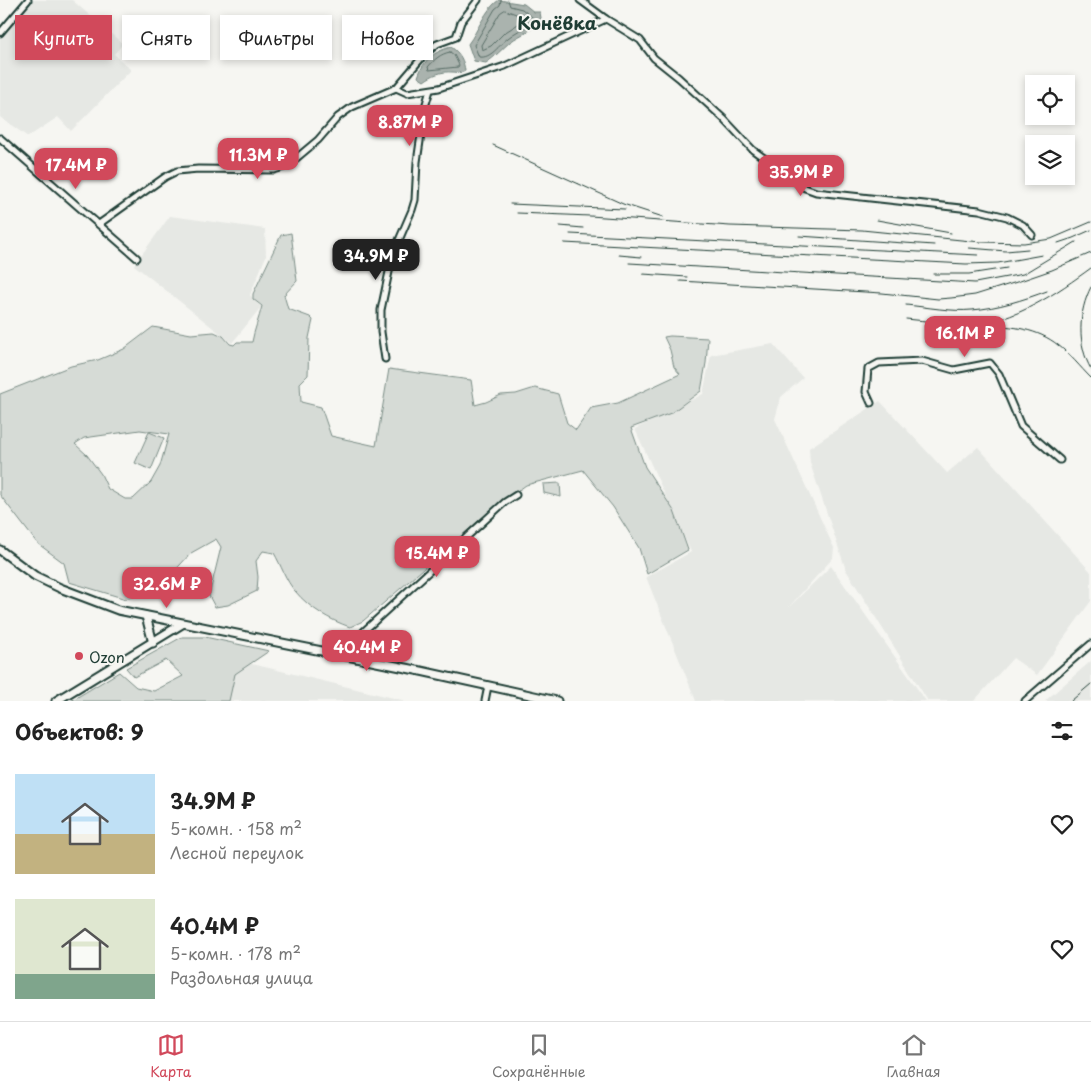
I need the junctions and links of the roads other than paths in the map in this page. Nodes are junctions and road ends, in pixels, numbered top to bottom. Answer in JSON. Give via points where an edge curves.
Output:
{"nodes":[{"id":1,"x":28,"y":0,"type":"edge"},
{"id":2,"x":478,"y":0,"type":"edge"},
{"id":3,"x":580,"y":0,"type":"edge"},
{"id":4,"x":606,"y":19,"type":"junction"},
{"id":5,"x":0,"y":33,"type":"edge"},
{"id":6,"x":396,"y":88,"type":"junction"},
{"id":7,"x":430,"y":90,"type":"junction"},
{"id":8,"x":0,"y":138,"type":"edge"},
{"id":9,"x":99,"y":224,"type":"junction"},
{"id":10,"x":1032,"y":235,"type":"dead end"},
{"id":11,"x":137,"y":258,"type":"dead end"},
{"id":12,"x":385,"y":359,"type":"dead end"},
{"id":13,"x":870,"y":403,"type":"dead end"},
{"id":14,"x":1060,"y":460,"type":"dead end"},
{"id":15,"x":516,"y":495,"type":"dead end"},
{"id":16,"x":0,"y":550,"type":"edge"},
{"id":17,"x":146,"y":616,"type":"junction"},
{"id":18,"x":182,"y":624,"type":"junction"},
{"id":19,"x":152,"y":643,"type":"junction"},
{"id":20,"x":1091,"y":644,"type":"edge"},
{"id":21,"x":356,"y":658,"type":"junction"},
{"id":22,"x":488,"y":686,"type":"junction"},
{"id":23,"x":56,"y":701,"type":"edge"},
{"id":24,"x":485,"y":701,"type":"edge"},
{"id":25,"x":557,"y":701,"type":"edge"},
{"id":26,"x":1025,"y":701,"type":"edge"}],
"edges":[{"from":1,"to":5,"type":"street"},
{"from":2,"to":6,"type":"street","via":[[461,22],[456,37],[437,44],[425,54]]},
{"from":3,"to":4,"type":"street"},
{"from":4,"to":7,"type":"street","via":[[504,66]]},
{"from":4,"to":10,"type":"street","via":[[634,36],[753,150],[805,188],[816,192],[979,210],[1007,217],[1023,225]]},
{"from":6,"to":7,"type":"street","via":[[408,93]]},
{"from":6,"to":9,"type":"street","via":[[338,116],[318,140],[287,166],[274,170],[219,168],[177,171]]},
{"from":7,"to":12,"type":"street","via":[[425,106],[412,210],[396,247],[381,310]]},
{"from":8,"to":9,"type":"street"},
{"from":9,"to":11,"type":"street"},
{"from":13,"to":14,"type":"street","via":[[866,392],[868,369],[879,363],[922,361],[954,370],[990,363],[999,374],[1021,426]]},
{"from":15,"to":21,"type":"street","via":[[364,631]]},
{"from":16,"to":17,"type":"main road","via":[[35,576],[60,588],[112,608]]},
{"from":17,"to":18,"type":"main road"},
{"from":17,"to":19,"type":"main road"},
{"from":18,"to":19,"type":"main road"},
{"from":18,"to":21,"type":"main road"},
{"from":19,"to":23,"type":"main road"},
{"from":20,"to":26,"type":"street"},
{"from":21,"to":22,"type":"main road"},
{"from":22,"to":24,"type":"street"},
{"from":22,"to":25,"type":"main road"}]}
